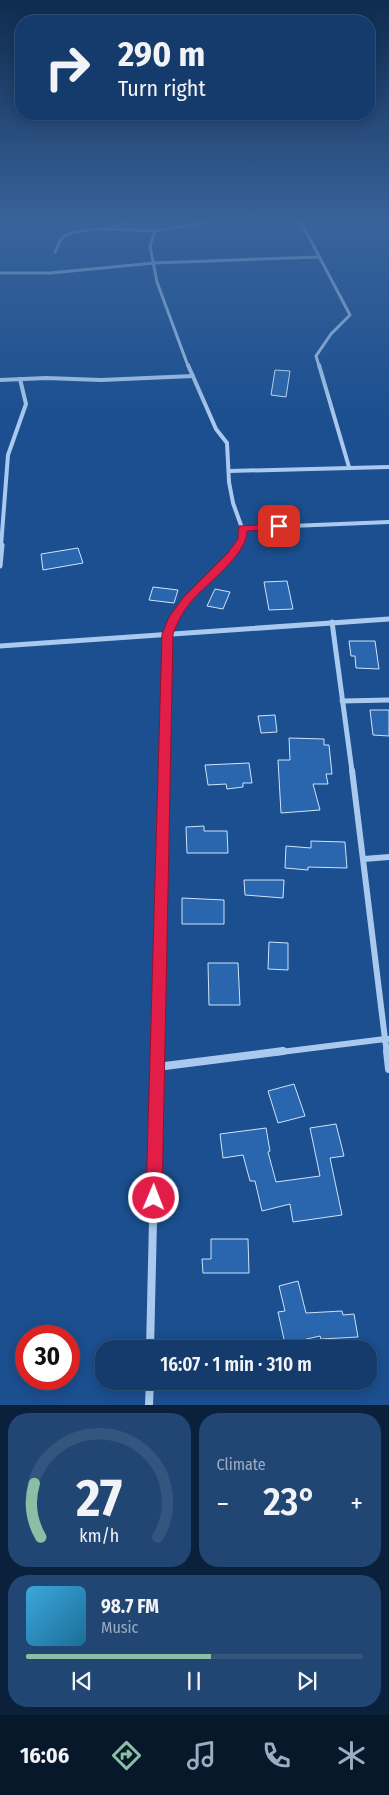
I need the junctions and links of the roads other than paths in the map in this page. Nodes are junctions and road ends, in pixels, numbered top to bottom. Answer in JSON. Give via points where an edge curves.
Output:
{"nodes":[{"id":1,"x":159,"y":288,"type":"edge"},
{"id":2,"x":335,"y":288,"type":"edge"},
{"id":3,"x":193,"y":376,"type":"junction"},
{"id":4,"x":20,"y":379,"type":"junction"},
{"id":5,"x":0,"y":380,"type":"edge"},
{"id":6,"x":349,"y":467,"type":"junction"},
{"id":7,"x":389,"y":467,"type":"edge"},
{"id":8,"x":230,"y":471,"type":"junction"},
{"id":9,"x":389,"y":522,"type":"edge"},
{"id":10,"x":242,"y":528,"type":"junction"},
{"id":11,"x":0,"y":566,"type":"edge"},
{"id":12,"x":389,"y":619,"type":"edge"},
{"id":13,"x":332,"y":622,"type":"junction"},
{"id":14,"x":168,"y":634,"type":"junction"},
{"id":15,"x":0,"y":646,"type":"edge"},
{"id":16,"x":389,"y":700,"type":"edge"},
{"id":17,"x":342,"y":701,"type":"junction"},
{"id":18,"x":389,"y":857,"type":"edge"},
{"id":19,"x":364,"y":859,"type":"junction"},
{"id":20,"x":387,"y":1039,"type":"edge"},
{"id":21,"x":157,"y":1067,"type":"junction"},
{"id":22,"x":389,"y":1069,"type":"edge"},
{"id":23,"x":150,"y":1340,"type":"edge"},
{"id":24,"x":150,"y":1390,"type":"edge"},
{"id":25,"x":149,"y":1405,"type":"edge"}],
"edges":[{"from":1,"to":3,"type":"street"},
{"from":2,"to":6,"type":"street","via":[[350,315],[316,356]]},
{"from":3,"to":4,"type":"street"},
{"from":3,"to":8,"type":"street","via":[[216,429],[227,444]]},
{"from":4,"to":5,"type":"street"},
{"from":4,"to":11,"type":"street","via":[[26,404],[8,455]]},
{"from":6,"to":7,"type":"street"},
{"from":6,"to":8,"type":"street"},
{"from":8,"to":10,"type":"street","via":[[233,503]]},
{"from":9,"to":10,"type":"street"},
{"from":10,"to":14,"type":"street","via":[[242,540],[231,556],[187,600],[174,617]]},
{"from":12,"to":13,"type":"street"},
{"from":13,"to":14,"type":"street"},
{"from":13,"to":17,"type":"street"},
{"from":14,"to":15,"type":"street"},
{"from":14,"to":21,"type":"street"},
{"from":16,"to":17,"type":"street"},
{"from":17,"to":19,"type":"street"},
{"from":18,"to":19,"type":"street"},
{"from":19,"to":20,"type":"street"},
{"from":20,"to":21,"type":"street"},
{"from":20,"to":22,"type":"street"},
{"from":21,"to":23,"type":"street"},
{"from":24,"to":25,"type":"street"}]}
